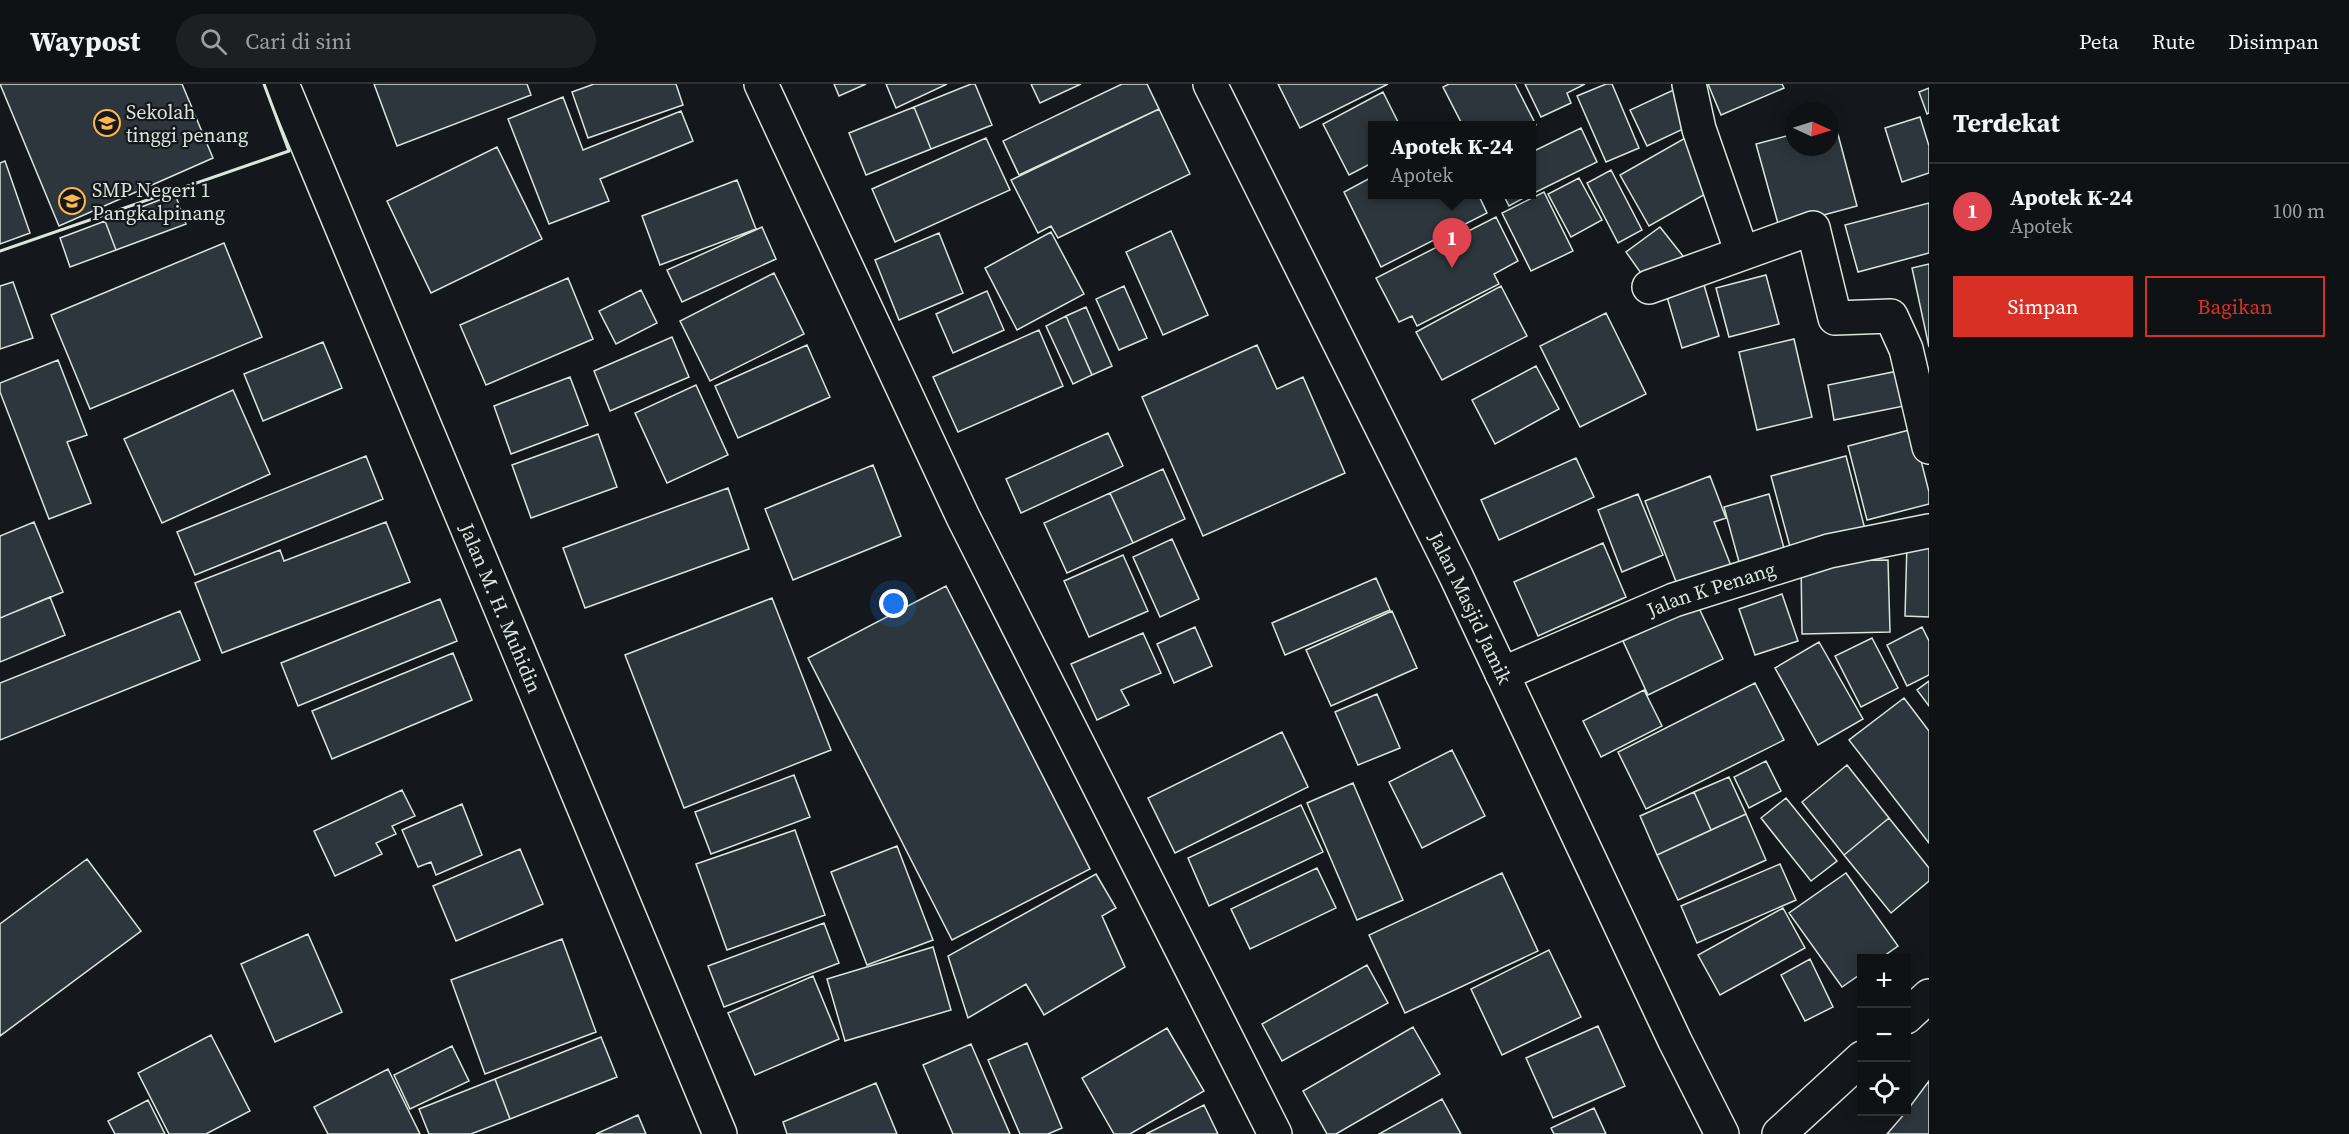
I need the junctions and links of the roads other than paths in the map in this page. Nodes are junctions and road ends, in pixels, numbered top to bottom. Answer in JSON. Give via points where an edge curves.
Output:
{"nodes":[{"id":1,"x":282,"y":84,"type":"edge"},
{"id":2,"x":761,"y":84,"type":"edge"},
{"id":3,"x":1689,"y":84,"type":"edge"},
{"id":4,"x":1218,"y":86,"type":"edge"},
{"id":5,"x":1742,"y":253,"type":"junction"},
{"id":6,"x":1649,"y":287,"type":"dead end"},
{"id":7,"x":1929,"y":447,"type":"edge"},
{"id":8,"x":1929,"y":531,"type":"edge"},
{"id":9,"x":1502,"y":674,"type":"junction"},
{"id":10,"x":1929,"y":996,"type":"edge"},
{"id":11,"x":1911,"y":1012,"type":"edge"},
{"id":12,"x":1858,"y":1062,"type":"edge"},
{"id":13,"x":720,"y":1134,"type":"edge"},
{"id":14,"x":1275,"y":1134,"type":"edge"},
{"id":15,"x":1722,"y":1134,"type":"edge"},
{"id":16,"x":1779,"y":1134,"type":"edge"}],
"edges":[{"from":1,"to":13,"type":"main road","name":"Jalan M. H. Muhidin"},
{"from":2,"to":14,"type":"main road","via":[[963,517]]},
{"from":3,"to":5,"type":"main road","via":[[1699,129]]},
{"from":4,"to":9,"type":"main road","name":"Jalan Masjid Jamik"},
{"from":5,"to":6,"type":"main road"},
{"from":5,"to":7,"type":"main road","via":[[1814,228],[1835,318],[1891,316],[1906,349]]},
{"from":8,"to":9,"type":"main road","name":"Jalan K Penang","via":[[1829,551],[1674,600]]},
{"from":9,"to":15,"type":"main road","name":"Jalan Masjid Jamik"},
{"from":10,"to":11,"type":"main road"},
{"from":12,"to":16,"type":"main road"}]}
